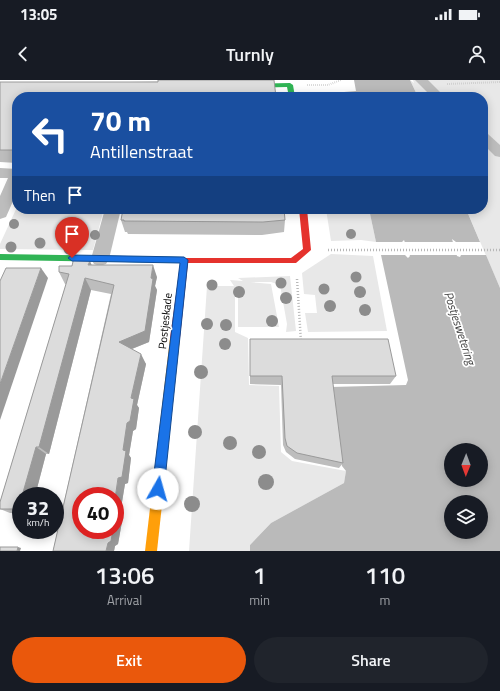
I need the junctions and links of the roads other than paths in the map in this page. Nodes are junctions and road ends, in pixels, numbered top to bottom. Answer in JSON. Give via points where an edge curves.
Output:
{"nodes":[{"id":1,"x":421,"y":80,"type":"edge"},
{"id":2,"x":238,"y":86,"type":"edge"},
{"id":3,"x":291,"y":92,"type":"edge"},
{"id":4,"x":434,"y":92,"type":"edge"},
{"id":5,"x":488,"y":142,"type":"edge"},
{"id":6,"x":500,"y":153,"type":"edge"},
{"id":7,"x":0,"y":173,"type":"edge"},
{"id":8,"x":12,"y":174,"type":"edge"},
{"id":9,"x":12,"y":185,"type":"edge"},
{"id":10,"x":0,"y":213,"type":"edge"},
{"id":11,"x":112,"y":214,"type":"edge"},
{"id":12,"x":303,"y":214,"type":"edge"},
{"id":13,"x":0,"y":257,"type":"edge"},
{"id":14,"x":100,"y":259,"type":"junction"},
{"id":15,"x":184,"y":260,"type":"junction"},
{"id":16,"x":151,"y":551,"type":"edge"}],
"edges":[{"from":1,"to":4,"type":"street"},
{"from":2,"to":3,"type":"street","via":[[290,85]]},
{"from":5,"to":6,"type":"street"},
{"from":7,"to":8,"type":"street"},
{"from":9,"to":10,"type":"street"},
{"from":11,"to":14,"type":"street"},
{"from":12,"to":15,"type":"street","via":[[307,250],[292,261]]},
{"from":13,"to":14,"type":"street"},
{"from":14,"to":15,"type":"street"},
{"from":15,"to":16,"type":"street","name":"Postjeskade"}]}
